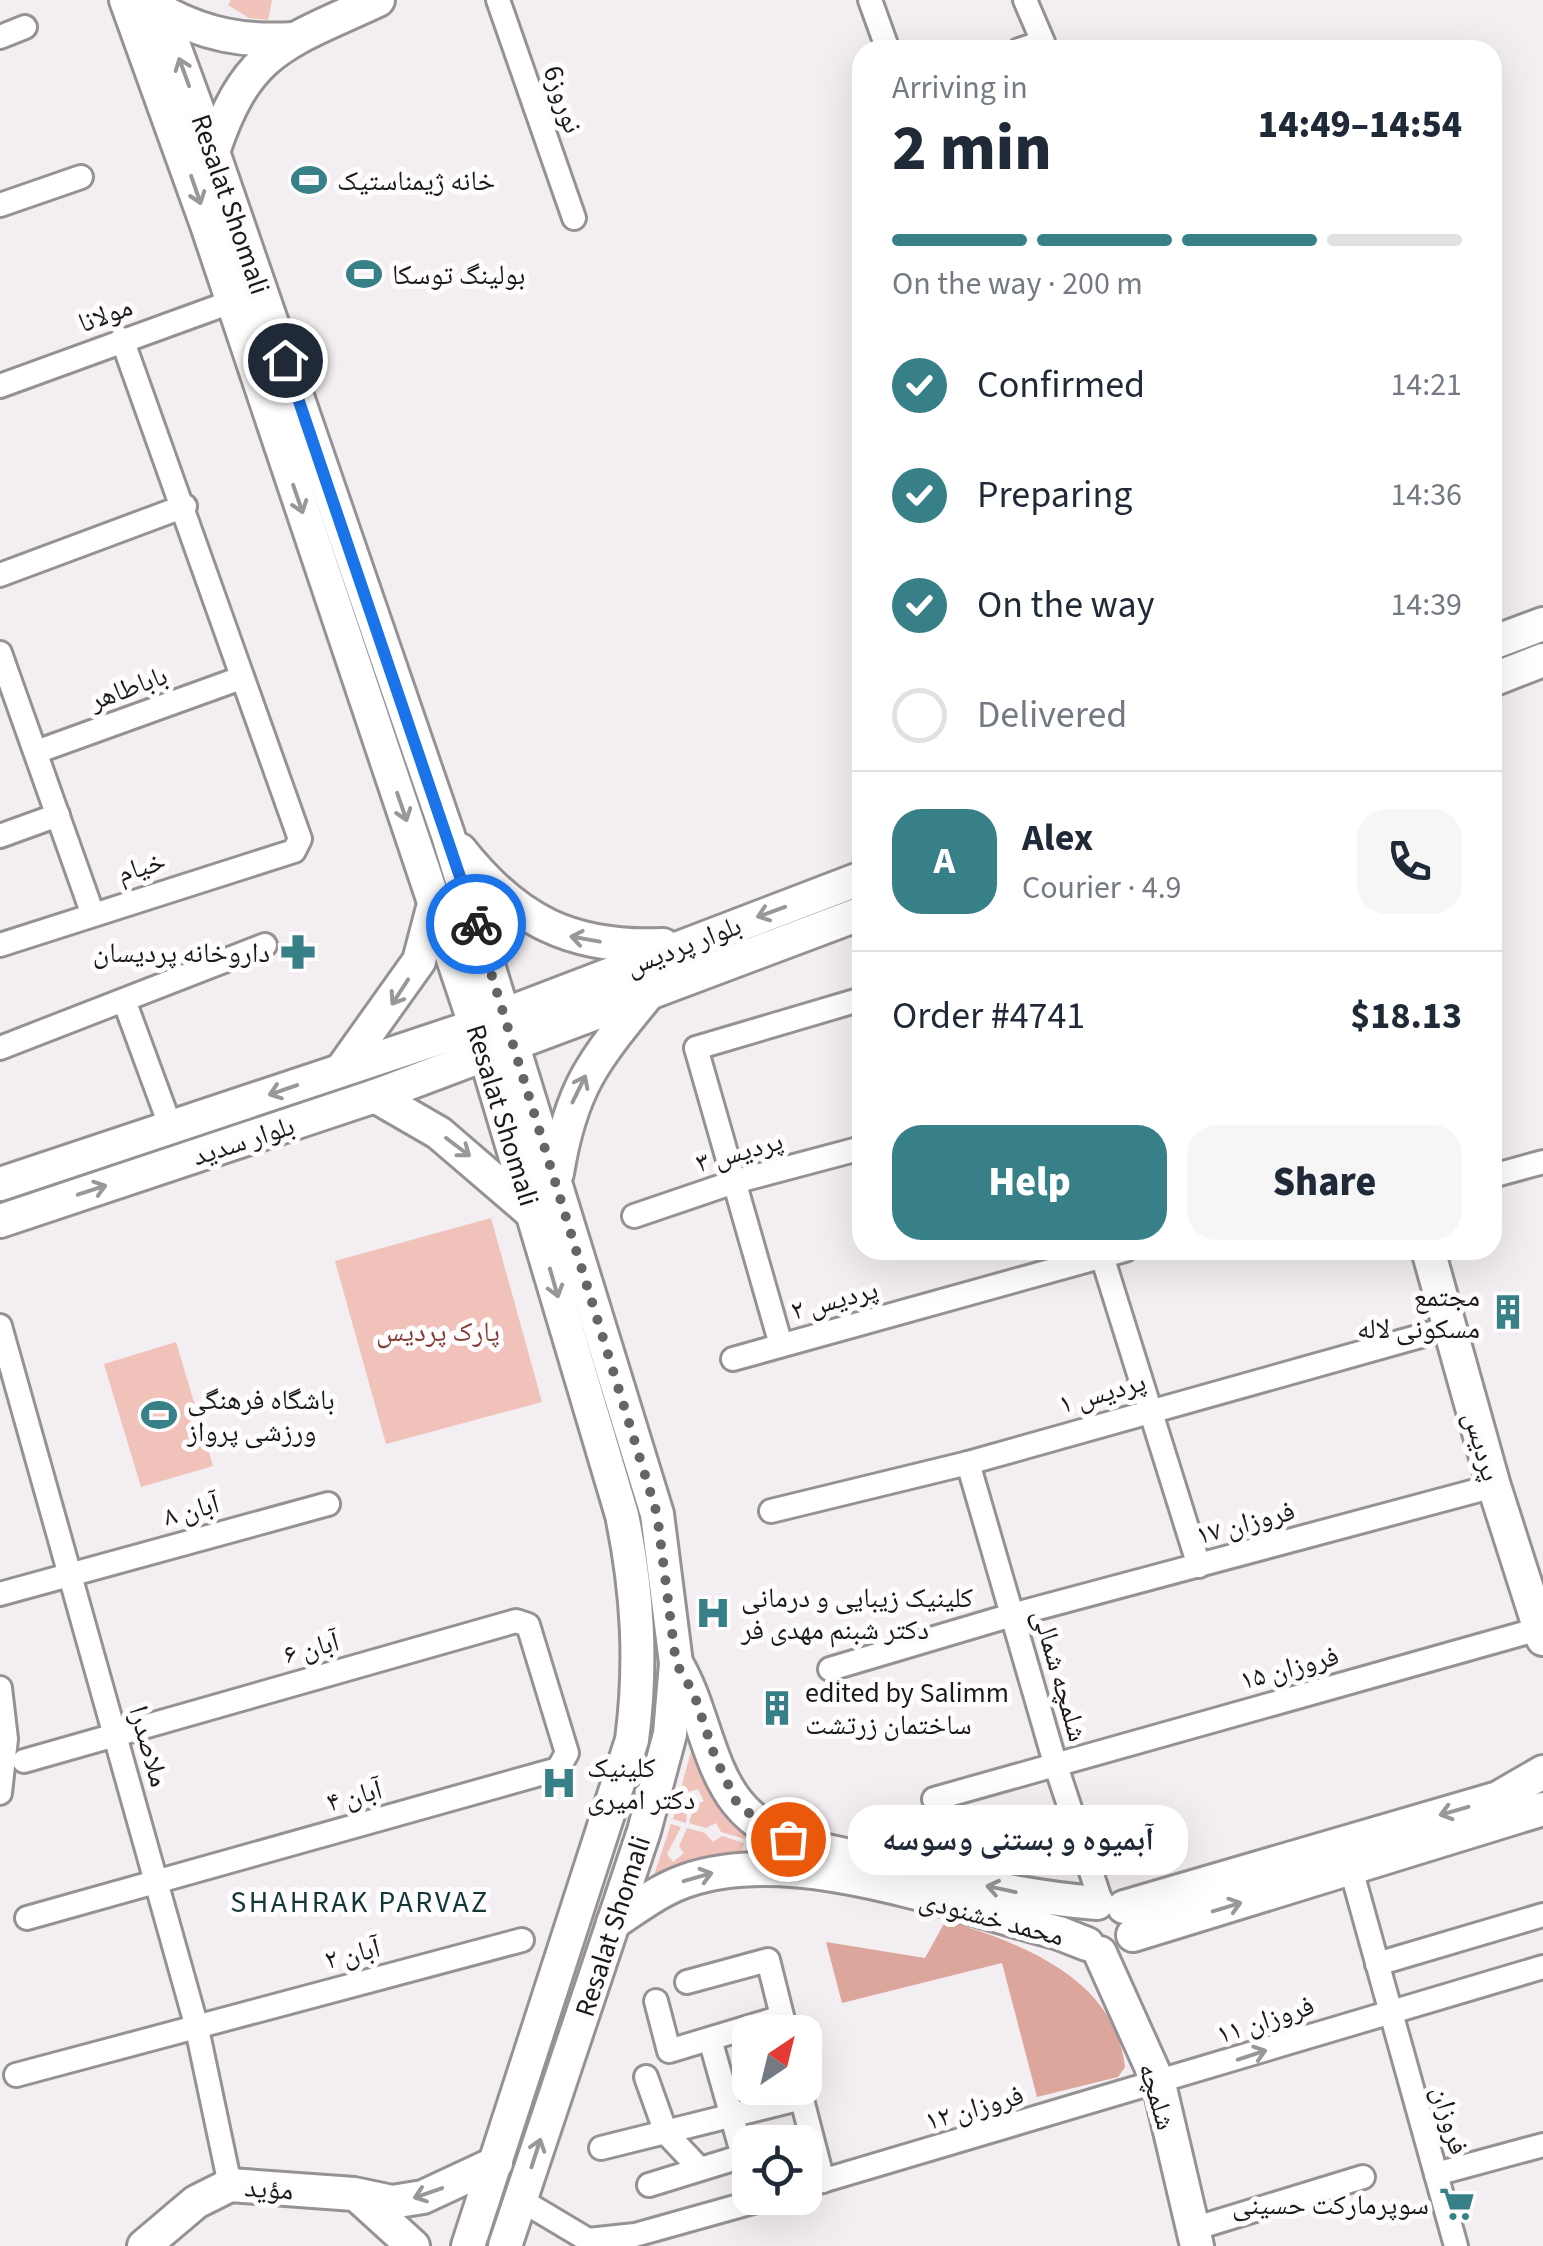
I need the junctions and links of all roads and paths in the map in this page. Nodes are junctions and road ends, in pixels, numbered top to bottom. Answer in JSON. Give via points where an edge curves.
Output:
{"nodes":[{"id":1,"x":126,"y":0,"type":"edge"},
{"id":2,"x":378,"y":0,"type":"edge"},
{"id":3,"x":498,"y":0,"type":"edge"},
{"id":4,"x":870,"y":0,"type":"edge"},
{"id":5,"x":1025,"y":0,"type":"edge"},
{"id":6,"x":159,"y":5,"type":"edge"},
{"id":7,"x":26,"y":27,"type":"dead end"},
{"id":8,"x":0,"y":37,"type":"edge"},
{"id":9,"x":294,"y":39,"type":"junction"},
{"id":10,"x":884,"y":40,"type":"edge"},
{"id":11,"x":1042,"y":40,"type":"edge"},
{"id":12,"x":214,"y":152,"type":"junction"},
{"id":13,"x":81,"y":178,"type":"dead end"},
{"id":14,"x":0,"y":205,"type":"edge"},
{"id":15,"x":574,"y":218,"type":"dead end"},
{"id":16,"x":231,"y":302,"type":"junction"},
{"id":17,"x":122,"y":339,"type":"junction"},
{"id":18,"x":0,"y":386,"type":"edge"},
{"id":19,"x":185,"y":506,"type":"junction"},
{"id":20,"x":0,"y":575,"type":"edge"},
{"id":21,"x":1543,"y":624,"type":"edge"},
{"id":22,"x":1502,"y":638,"type":"edge"},
{"id":23,"x":0,"y":655,"type":"edge"},
{"id":24,"x":1543,"y":660,"type":"edge"},
{"id":25,"x":1502,"y":676,"type":"edge"},
{"id":26,"x":241,"y":678,"type":"junction"},
{"id":27,"x":36,"y":752,"type":"junction"},
{"id":28,"x":58,"y":814,"type":"junction"},
{"id":29,"x":448,"y":835,"type":"junction"},
{"id":30,"x":0,"y":836,"type":"edge"},
{"id":31,"x":852,"y":882,"type":"edge"},
{"id":32,"x":434,"y":904,"type":"junction"},
{"id":33,"x":92,"y":912,"type":"junction"},
{"id":34,"x":852,"y":916,"type":"edge"},
{"id":35,"x":726,"y":928,"type":"junction"},
{"id":36,"x":682,"y":944,"type":"junction"},
{"id":37,"x":0,"y":945,"type":"edge"},
{"id":38,"x":265,"y":945,"type":"dead end"},
{"id":39,"x":484,"y":948,"type":"junction"},
{"id":40,"x":452,"y":958,"type":"junction"},
{"id":41,"x":736,"y":962,"type":"junction"},
{"id":42,"x":649,"y":994,"type":"junction"},
{"id":43,"x":852,"y":1002,"type":"edge"},
{"id":44,"x":124,"y":1003,"type":"junction"},
{"id":45,"x":494,"y":1034,"type":"junction"},
{"id":46,"x":0,"y":1048,"type":"edge"},
{"id":47,"x":402,"y":1050,"type":"junction"},
{"id":48,"x":342,"y":1070,"type":"junction"},
{"id":49,"x":412,"y":1082,"type":"junction"},
{"id":50,"x":375,"y":1096,"type":"junction"},
{"id":51,"x":171,"y":1128,"type":"junction"},
{"id":52,"x":524,"y":1134,"type":"junction"},
{"id":53,"x":852,"y":1151,"type":"edge"},
{"id":54,"x":1543,"y":1162,"type":"edge"},
{"id":55,"x":1502,"y":1173,"type":"edge"},
{"id":56,"x":555,"y":1182,"type":"junction"},
{"id":57,"x":734,"y":1182,"type":"junction"},
{"id":58,"x":0,"y":1184,"type":"edge"},
{"id":59,"x":534,"y":1216,"type":"junction"},
{"id":60,"x":634,"y":1216,"type":"dead end"},
{"id":61,"x":0,"y":1221,"type":"edge"},
{"id":62,"x":1088,"y":1260,"type":"edge"},
{"id":63,"x":1103,"y":1260,"type":"edge"},
{"id":64,"x":1431,"y":1260,"type":"edge"},
{"id":65,"x":0,"y":1326,"type":"edge"},
{"id":66,"x":1449,"y":1328,"type":"junction"},
{"id":67,"x":782,"y":1345,"type":"junction"},
{"id":68,"x":733,"y":1358,"type":"dead end"},
{"id":69,"x":1150,"y":1409,"type":"junction"},
{"id":70,"x":968,"y":1463,"type":"junction"},
{"id":71,"x":1494,"y":1486,"type":"junction"},
{"id":72,"x":328,"y":1504,"type":"dead end"},
{"id":73,"x":771,"y":1511,"type":"dead end"},
{"id":74,"x":1199,"y":1566,"type":"junction"},
{"id":75,"x":70,"y":1572,"type":"junction"},
{"id":76,"x":0,"y":1594,"type":"edge"},
{"id":77,"x":1012,"y":1615,"type":"junction"},
{"id":78,"x":1541,"y":1634,"type":"edge"},
{"id":79,"x":676,"y":1663,"type":"junction"},
{"id":80,"x":830,"y":1669,"type":"dead end"},
{"id":81,"x":0,"y":1688,"type":"edge"},
{"id":82,"x":116,"y":1732,"type":"junction"},
{"id":83,"x":24,"y":1761,"type":"dead end"},
{"id":84,"x":564,"y":1763,"type":"joint"},
{"id":85,"x":1055,"y":1763,"type":"junction"},
{"id":86,"x":1543,"y":1772,"type":"edge"},
{"id":87,"x":1,"y":1781,"type":"edge"},
{"id":88,"x":934,"y":1799,"type":"dead end"},
{"id":89,"x":1543,"y":1809,"type":"edge"},
{"id":90,"x":773,"y":1832,"type":"junction"},
{"id":91,"x":767,"y":1867,"type":"junction"},
{"id":92,"x":1351,"y":1869,"type":"junction"},
{"id":93,"x":157,"y":1880,"type":"junction"},
{"id":94,"x":1543,"y":1916,"type":"edge"},
{"id":95,"x":27,"y":1918,"type":"dead end"},
{"id":96,"x":613,"y":1923,"type":"junction"},
{"id":97,"x":1110,"y":1927,"type":"junction"},
{"id":98,"x":522,"y":1940,"type":"dead end"},
{"id":99,"x":1377,"y":1964,"type":"junction"},
{"id":100,"x":1543,"y":1967,"type":"edge"},
{"id":101,"x":687,"y":1982,"type":"dead end"},
{"id":102,"x":656,"y":2001,"type":"dead end"},
{"id":103,"x":1389,"y":2011,"type":"junction"},
{"id":104,"x":782,"y":2015,"type":"edge"},
{"id":105,"x":196,"y":2024,"type":"junction"},
{"id":106,"x":732,"y":2034,"type":"edge"},
{"id":107,"x":710,"y":2038,"type":"junction"},
{"id":108,"x":16,"y":2074,"type":"dead end"},
{"id":109,"x":646,"y":2077,"type":"dead end"},
{"id":110,"x":1159,"y":2084,"type":"junction"},
{"id":111,"x":765,"y":2105,"type":"edge"},
{"id":112,"x":733,"y":2116,"type":"junction"},
{"id":113,"x":666,"y":2133,"type":"junction"},
{"id":114,"x":1543,"y":2145,"type":"edge"},
{"id":115,"x":600,"y":2148,"type":"dead end"},
{"id":116,"x":496,"y":2162,"type":"junction"},
{"id":117,"x":699,"y":2168,"type":"junction"},
{"id":118,"x":1436,"y":2174,"type":"junction"},
{"id":119,"x":1363,"y":2177,"type":"dead end"},
{"id":120,"x":822,"y":2182,"type":"edge"},
{"id":121,"x":649,"y":2184,"type":"dead end"},
{"id":122,"x":230,"y":2185,"type":"junction"},
{"id":123,"x":354,"y":2194,"type":"junction"},
{"id":124,"x":520,"y":2200,"type":"junction"},
{"id":125,"x":732,"y":2208,"type":"edge"},
{"id":126,"x":1195,"y":2237,"type":"edge"},
{"id":127,"x":589,"y":2243,"type":"edge"},
{"id":128,"x":144,"y":2246,"type":"edge"},
{"id":129,"x":412,"y":2246,"type":"edge"},
{"id":130,"x":468,"y":2246,"type":"edge"},
{"id":131,"x":506,"y":2246,"type":"edge"},
{"id":132,"x":1456,"y":2246,"type":"edge"}],
"edges":[{"from":1,"to":16,"type":"main road","name":"Resalat Shomali","one_way":true},
{"from":2,"to":9,"type":"main road"},
{"from":3,"to":15,"type":"street","name":"نوروز6"},
{"from":4,"to":10,"type":"street"},
{"from":5,"to":11,"type":"street"},
{"from":6,"to":9,"type":"main road","via":[[187,26],[228,37]]},
{"from":12,"to":6,"type":"main road","name":"Resalat Shomali","one_way":true},
{"from":7,"to":8,"type":"street"},
{"from":9,"to":12,"type":"main road","via":[[236,90]]},
{"from":12,"to":29,"type":"main road","name":"Resalat Shomali"},
{"from":13,"to":14,"type":"street"},
{"from":16,"to":17,"type":"street","name":"مولانا"},
{"from":16,"to":32,"type":"main road","name":"Resalat Shomali","one_way":true},
{"from":17,"to":18,"type":"street","name":"مولانا"},
{"from":17,"to":19,"type":"street"},
{"from":19,"to":20,"type":"street"},
{"from":19,"to":26,"type":"street"},
{"from":21,"to":22,"type":"main road"},
{"from":23,"to":27,"type":"street"},
{"from":24,"to":25,"type":"main road"},
{"from":26,"to":27,"type":"street","name":"باباطاهر"},
{"from":26,"to":33,"type":"street","name":"خیام","via":[[299,845]]},
{"from":27,"to":28,"type":"street"},
{"from":28,"to":30,"type":"street"},
{"from":28,"to":33,"type":"street"},
{"from":36,"to":29,"type":"main road","one_way":true,"via":[[628,946],[566,936],[486,883]]},
{"from":29,"to":39,"type":"main road","name":"Resalat Shomali"},
{"from":31,"to":35,"type":"main road","name":"بلوار پردیس","one_way":true},
{"from":32,"to":40,"type":"main road","name":"Resalat Shomali"},
{"from":32,"to":48,"type":"main road","one_way":true,"via":[[419,961]]},
{"from":33,"to":37,"type":"street","name":"خیام"},
{"from":34,"to":41,"type":"main road","name":"بلوار پردیس"},
{"from":35,"to":36,"type":"main road","name":"بلوار پردیس"},
{"from":35,"to":41,"type":"main road"},
{"from":36,"to":45,"type":"main road","name":"بلوار پردیس"},
{"from":38,"to":44,"type":"street"},
{"from":39,"to":40,"type":"main road"},
{"from":39,"to":45,"type":"main road","name":"Resalat Shomali"},
{"from":40,"to":45,"type":"main road","name":"Resalat Shomali"},
{"from":41,"to":42,"type":"main road","name":"بلوار پردیس"},
{"from":42,"to":45,"type":"main road","name":"بلوار پردیس"},
{"from":56,"to":42,"type":"main road","one_way":true,"via":[[566,1118],[584,1078]]},
{"from":43,"to":57,"type":"street","via":[[696,1048]]},
{"from":44,"to":46,"type":"street"},
{"from":44,"to":51,"type":"street"},
{"from":45,"to":47,"type":"main road","name":"بلوار سدید"},
{"from":45,"to":49,"type":"main road","name":"بلوار سدید"},
{"from":45,"to":52,"type":"main road","name":"Resalat Shomali"},
{"from":47,"to":48,"type":"main road","name":"بلوار سدید"},
{"from":47,"to":49,"type":"main road"},
{"from":48,"to":51,"type":"main road","name":"بلوار سدید","one_way":true},
{"from":49,"to":50,"type":"main road","name":"بلوار سدید"},
{"from":50,"to":59,"type":"main road","one_way":true,"via":[[453,1144]]},
{"from":61,"to":50,"type":"main road","name":"بلوار سدید","one_way":true},
{"from":51,"to":58,"type":"main road","name":"بلوار سدید"},
{"from":52,"to":56,"type":"main road","name":"Resalat Shomali"},
{"from":52,"to":59,"type":"main road","name":"Resalat Shomali"},
{"from":53,"to":57,"type":"street","name":"پردیس ۳"},
{"from":54,"to":55,"type":"street"},
{"from":56,"to":79,"type":"main road","name":"Resalat Shomali","via":[[657,1514]]},
{"from":57,"to":60,"type":"street","name":"پردیس ۳"},
{"from":57,"to":67,"type":"street"},
{"from":59,"to":116,"type":"main road","name":"Resalat Shomali","one_way":true,"via":[[622,1515],[636,1581],[640,1678],[615,1800]]},
{"from":62,"to":67,"type":"street","name":"پردیس ۲"},
{"from":63,"to":69,"type":"street"},
{"from":64,"to":66,"type":"main road","name":"پردیس"},
{"from":65,"to":75,"type":"street","name":"ملاصدرا"},
{"from":66,"to":69,"type":"street","name":"پردیس ۱"},
{"from":66,"to":71,"type":"main road","name":"پردیس"},
{"from":67,"to":68,"type":"street","name":"پردیس ۲"},
{"from":69,"to":70,"type":"street","name":"پردیس ۱"},
{"from":69,"to":74,"type":"street"},
{"from":70,"to":73,"type":"street","name":"پردیس ۱"},
{"from":70,"to":77,"type":"street","name":"شلمچه شمالی"},
{"from":71,"to":74,"type":"street","name":"فروزان ۱۷"},
{"from":71,"to":78,"type":"main road","name":"پردیس"},
{"from":72,"to":75,"type":"street","name":"آبان ۸"},
{"from":74,"to":77,"type":"street","name":"فروزان ۱۷"},
{"from":75,"to":76,"type":"street","name":"آبان ۸"},
{"from":75,"to":82,"type":"street","name":"ملاصدرا"},
{"from":77,"to":80,"type":"street","name":"فروزان ۱۷"},
{"from":77,"to":85,"type":"street","name":"شلمچه شمالی"},
{"from":78,"to":85,"type":"street","name":"فروزان ۱۵"},
{"from":79,"to":90,"type":"main road","name":"محمد خشنودی","via":[[736,1801]]},
{"from":79,"to":96,"type":"main road","name":"Resalat Shomali","via":[[670,1734]]},
{"from":81,"to":87,"type":"street"},
{"from":82,"to":83,"type":"street","name":"آبان ۶"},
{"from":82,"to":84,"type":"street","name":"آبان ۶","via":[[523,1622]]},
{"from":82,"to":93,"type":"street","name":"ملاصدرا"},
{"from":84,"to":93,"type":"street","name":"آبان ۴"},
{"from":85,"to":88,"type":"street","name":"فروزان ۱۵"},
{"from":85,"to":97,"type":"street","name":"شلمچه شمالی"},
{"from":86,"to":97,"type":"main road","name":"محمد خشنودی","one_way":true,"via":[[1498,1798]]},
{"from":89,"to":92,"type":"main road","name":"محمد خشنودی"},
{"from":90,"to":91,"type":"main road","via":[[760,1840],[757,1853]]},
{"from":97,"to":90,"type":"main road","name":"محمد خشنودی","one_way":true,"via":[[1054,1900]]},
{"from":96,"to":91,"type":"main road","name":"محمد خشنودی","one_way":true,"via":[[686,1880]]},
{"from":91,"to":97,"type":"main road","name":"محمد خشنودی"},
{"from":97,"to":92,"type":"main road","name":"محمد خشنودی","one_way":true},
{"from":92,"to":99,"type":"street","name":"فروزان"},
{"from":93,"to":95,"type":"street","name":"آبان ۴"},
{"from":93,"to":105,"type":"street","name":"ملاصدرا"},
{"from":94,"to":99,"type":"street"},
{"from":124,"to":96,"type":"main road","name":"Resalat Shomali","one_way":true},
{"from":97,"to":110,"type":"main road","name":"شلمچه"},
{"from":98,"to":105,"type":"street","name":"آبان ۲"},
{"from":99,"to":103,"type":"street","name":"فروزان"},
{"from":100,"to":103,"type":"street","name":"فروزان ۱۱"},
{"from":101,"to":104,"type":"street","via":[[768,1960]]},
{"from":102,"to":107,"type":"street","via":[[669,2051]]},
{"from":110,"to":103,"type":"street","name":"فروزان ۱۱","one_way":true},
{"from":103,"to":118,"type":"street","name":"فروزان"},
{"from":105,"to":108,"type":"street","name":"آبان ۲"},
{"from":105,"to":122,"type":"street","name":"ملاصدرا"},
{"from":106,"to":107,"type":"street"},
{"from":107,"to":112,"type":"street"},
{"from":109,"to":113,"type":"street"},
{"from":110,"to":120,"type":"street","name":"فروزان ۱۲"},
{"from":110,"to":126,"type":"main road","name":"شلمچه"},
{"from":111,"to":112,"type":"street"},
{"from":112,"to":113,"type":"street"},
{"from":112,"to":117,"type":"street","via":[[743,2156]]},
{"from":113,"to":115,"type":"street"},
{"from":113,"to":117,"type":"street"},
{"from":114,"to":118,"type":"street"},
{"from":116,"to":123,"type":"main road","name":"مؤید","one_way":true,"via":[[423,2197],[392,2202]]},
{"from":116,"to":130,"type":"main road","name":"Resalat Shomali"},
{"from":117,"to":121,"type":"street"},
{"from":118,"to":132,"type":"street","name":"فروزان"},
{"from":119,"to":126,"type":"street"},
{"from":122,"to":123,"type":"main road","name":"مؤید"},
{"from":122,"to":128,"type":"main road","name":"مؤید","via":[[196,2202]]},
{"from":123,"to":129,"type":"main road"},
{"from":124,"to":127,"type":"street"},
{"from":124,"to":131,"type":"main road","name":"Resalat Shomali"},
{"from":125,"to":127,"type":"street"}]}
